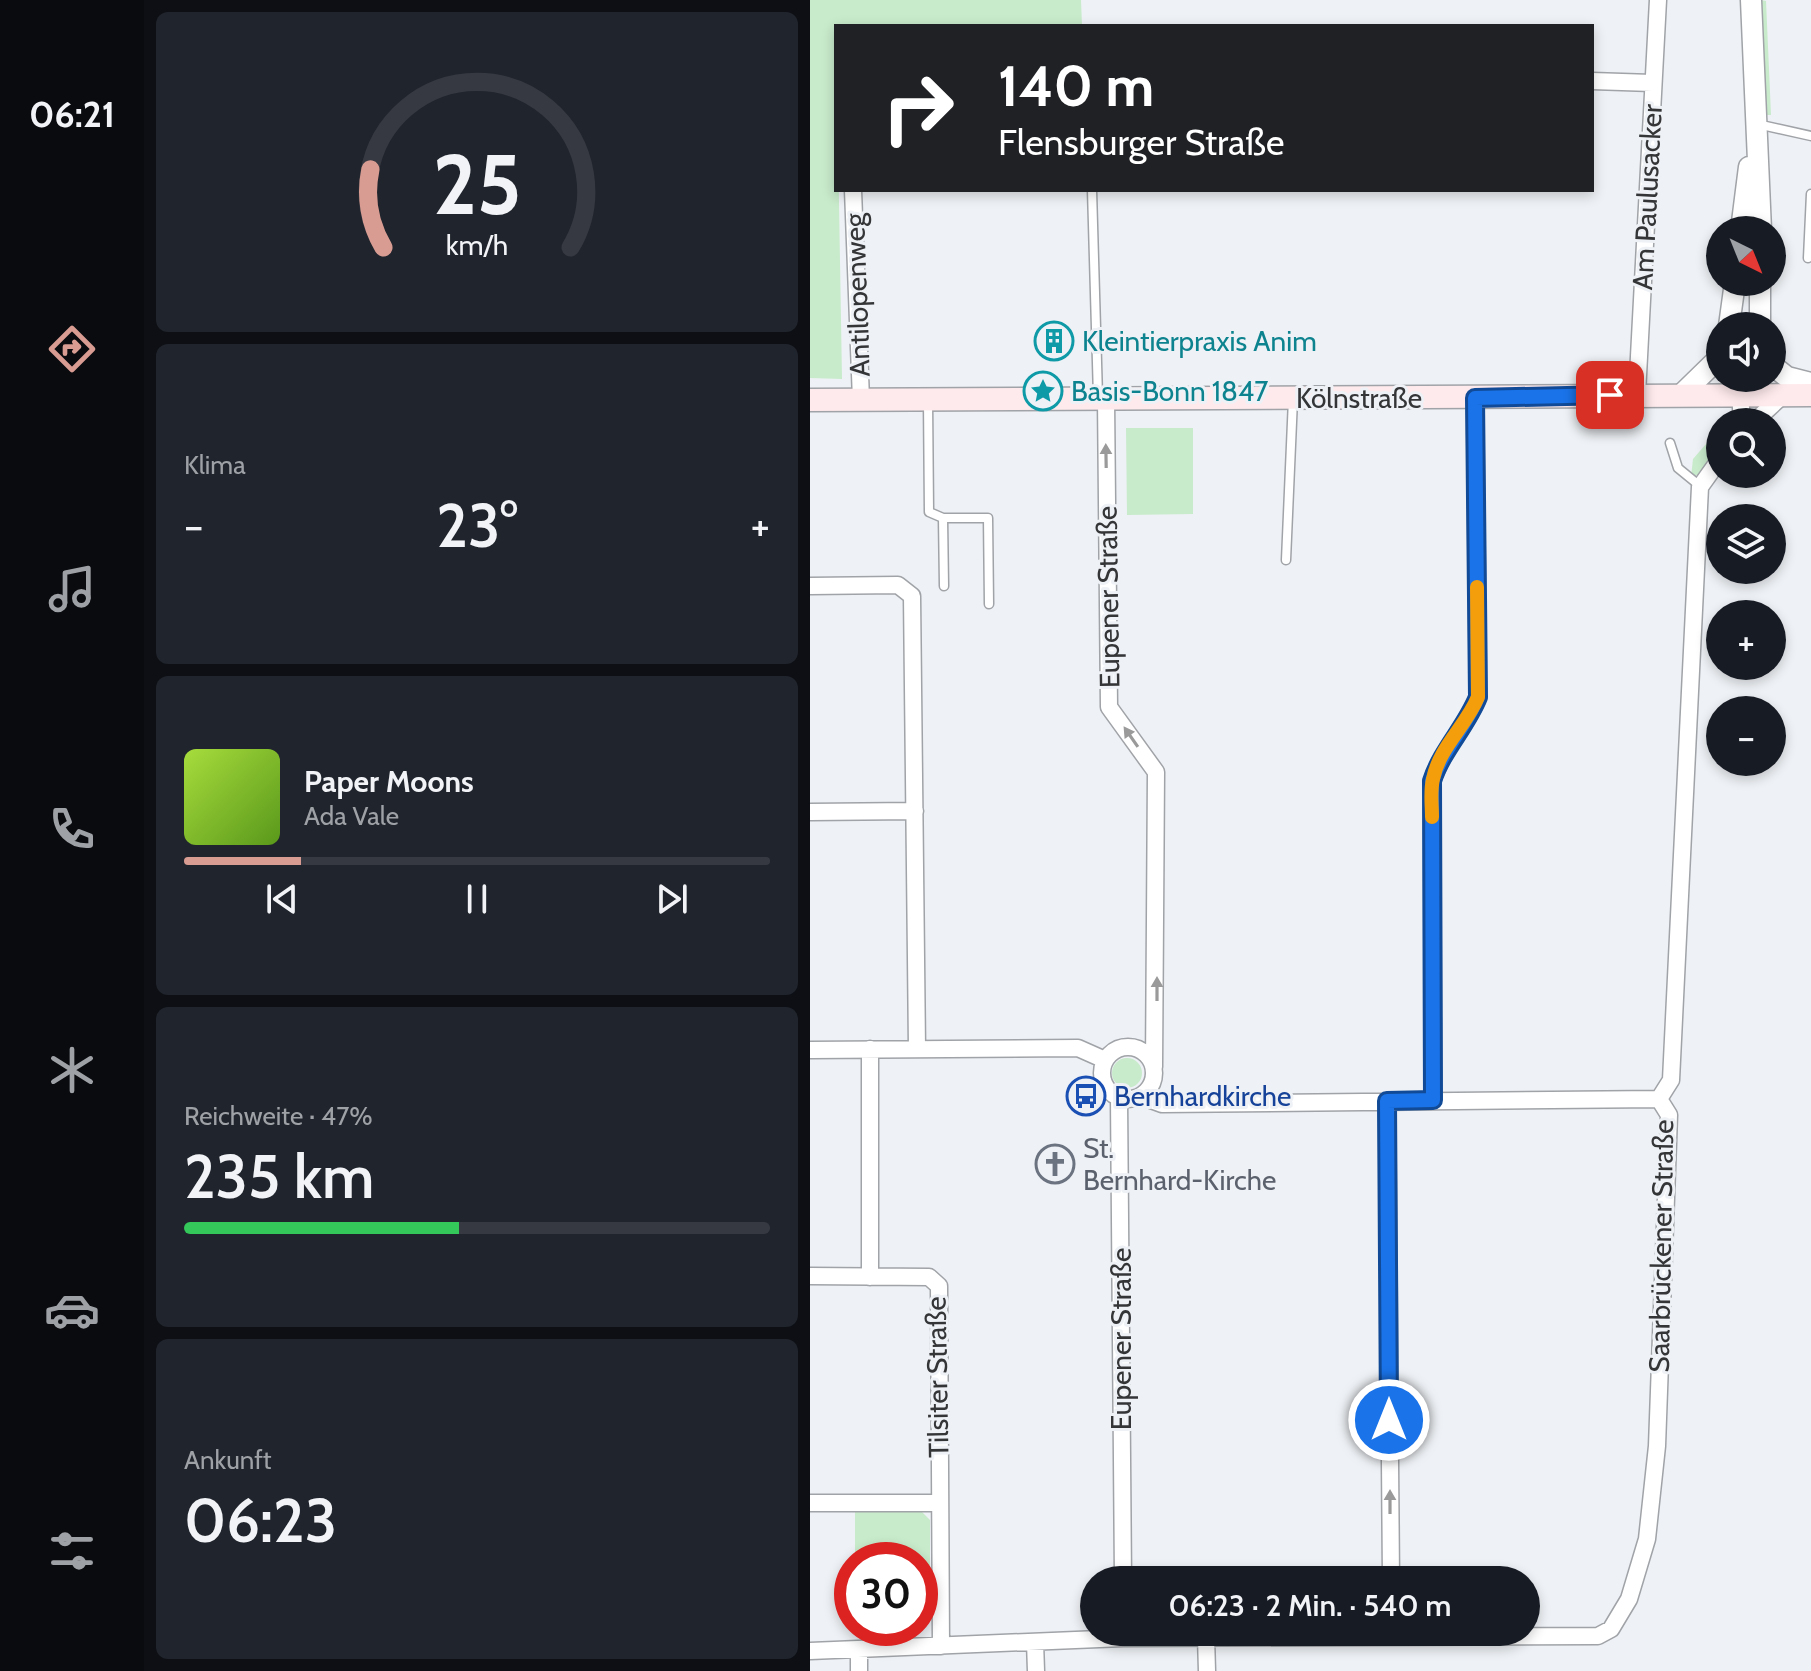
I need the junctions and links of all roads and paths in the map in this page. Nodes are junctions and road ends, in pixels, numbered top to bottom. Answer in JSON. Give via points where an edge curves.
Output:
{"nodes":[{"id":1,"x":1658,"y":0,"type":"edge"},
{"id":2,"x":1751,"y":0,"type":"edge"},
{"id":3,"x":1594,"y":81,"type":"edge"},
{"id":4,"x":1652,"y":83,"type":"junction"},
{"id":5,"x":1754,"y":124,"type":"junction"},
{"id":6,"x":1811,"y":136,"type":"edge"},
{"id":7,"x":853,"y":192,"type":"edge"},
{"id":8,"x":1092,"y":192,"type":"edge"},
{"id":9,"x":1811,"y":194,"type":"edge"},
{"id":10,"x":1743,"y":216,"type":"edge"},
{"id":11,"x":1760,"y":216,"type":"edge"},
{"id":12,"x":1808,"y":258,"type":"dead end"},
{"id":13,"x":1706,"y":371,"type":"edge"},
{"id":14,"x":1786,"y":376,"type":"edge"},
{"id":15,"x":1811,"y":383,"type":"edge"},
{"id":16,"x":1706,"y":391,"type":"edge"},
{"id":17,"x":1775,"y":392,"type":"edge"},
{"id":18,"x":1637,"y":394,"type":"junction"},
{"id":19,"x":1682,"y":394,"type":"junction"},
{"id":20,"x":1784,"y":394,"type":"junction"},
{"id":21,"x":1811,"y":395,"type":"edge"},
{"id":22,"x":1293,"y":398,"type":"junction"},
{"id":23,"x":1475,"y":398,"type":"junction"},
{"id":24,"x":1102,"y":399,"type":"junction"},
{"id":25,"x":810,"y":400,"type":"edge"},
{"id":26,"x":861,"y":400,"type":"junction"},
{"id":27,"x":928,"y":400,"type":"junction"},
{"id":28,"x":1769,"y":408,"type":"edge"},
{"id":29,"x":1670,"y":443,"type":"dead end"},
{"id":30,"x":1706,"y":479,"type":"edge"},
{"id":31,"x":1700,"y":487,"type":"junction"},
{"id":32,"x":943,"y":518,"type":"junction"},
{"id":33,"x":1286,"y":560,"type":"dead end"},
{"id":34,"x":810,"y":586,"type":"edge"},
{"id":35,"x":944,"y":586,"type":"dead end"},
{"id":36,"x":989,"y":604,"type":"dead end"},
{"id":37,"x":915,"y":811,"type":"junction"},
{"id":38,"x":810,"y":812,"type":"edge"},
{"id":39,"x":870,"y":1049,"type":"junction"},
{"id":40,"x":917,"y":1049,"type":"junction"},
{"id":41,"x":810,"y":1050,"type":"edge"},
{"id":42,"x":1105,"y":1060,"type":"junction"},
{"id":43,"x":1154,"y":1067,"type":"junction"},
{"id":44,"x":1140,"y":1096,"type":"junction"},
{"id":45,"x":1119,"y":1098,"type":"junction"},
{"id":46,"x":1659,"y":1099,"type":"junction"},
{"id":47,"x":1433,"y":1100,"type":"junction"},
{"id":48,"x":1387,"y":1101,"type":"junction"},
{"id":49,"x":810,"y":1276,"type":"edge"},
{"id":50,"x":870,"y":1277,"type":"junction"},
{"id":51,"x":810,"y":1503,"type":"edge"},
{"id":52,"x":938,"y":1503,"type":"junction"},
{"id":53,"x":1123,"y":1566,"type":"edge"},
{"id":54,"x":1391,"y":1566,"type":"edge"},
{"id":55,"x":1540,"y":1635,"type":"edge"},
{"id":56,"x":1080,"y":1638,"type":"edge"},
{"id":57,"x":1035,"y":1642,"type":"junction"},
{"id":58,"x":941,"y":1646,"type":"junction"},
{"id":59,"x":1206,"y":1646,"type":"edge"},
{"id":60,"x":859,"y":1649,"type":"junction"},
{"id":61,"x":810,"y":1651,"type":"edge"},
{"id":62,"x":859,"y":1671,"type":"edge"},
{"id":63,"x":1036,"y":1671,"type":"edge"},
{"id":64,"x":1207,"y":1671,"type":"edge"}],
"edges":[{"from":1,"to":4,"type":"street","name":"Am Paulusacker"},
{"from":2,"to":5,"type":"street"},
{"from":3,"to":4,"type":"street"},
{"from":4,"to":18,"type":"street","name":"Am Paulusacker"},
{"from":5,"to":6,"type":"lane"},
{"from":5,"to":10,"type":"street"},
{"from":5,"to":11,"type":"street"},
{"from":7,"to":26,"type":"street","name":"Antilopenweg"},
{"from":8,"to":24,"type":"lane"},
{"from":9,"to":12,"type":"lane"},
{"from":13,"to":19,"type":"street"},
{"from":14,"to":15,"type":"street"},
{"from":16,"to":19,"type":"main road","name":"Kölnstraße"},
{"from":17,"to":20,"type":"main road","name":"Kölnstraße"},
{"from":18,"to":19,"type":"main road","name":"Kölnstraße"},
{"from":18,"to":23,"type":"main road","name":"Kölnstraße"},
{"from":20,"to":21,"type":"main road","name":"Kölnstraße"},
{"from":20,"to":28,"type":"street"},
{"from":22,"to":23,"type":"main road","name":"Kölnstraße"},
{"from":22,"to":24,"type":"main road","name":"Kölnstraße"},
{"from":22,"to":33,"type":"lane"},
{"from":23,"to":47,"type":"street","via":[[1478,697],[1439,759],[1432,781]]},
{"from":24,"to":27,"type":"main road","name":"Kölnstraße"},
{"from":43,"to":24,"type":"street","name":"Eupener Straße","one_way":true,"via":[[1156,772],[1109,707]]},
{"from":25,"to":26,"type":"main road","name":"Kölnstraße"},
{"from":26,"to":27,"type":"main road","name":"Kölnstraße"},
{"from":27,"to":32,"type":"lane","via":[[929,512]]},
{"from":29,"to":31,"type":"lane","via":[[1678,468]]},
{"from":30,"to":31,"type":"street"},
{"from":31,"to":46,"type":"street","name":"Saarbrückener Straße","via":[[1671,1080]]},
{"from":32,"to":35,"type":"lane"},
{"from":32,"to":36,"type":"lane","via":[[988,518]]},
{"from":34,"to":37,"type":"street","via":[[898,585],[912,596]]},
{"from":37,"to":38,"type":"street"},
{"from":37,"to":40,"type":"street"},
{"from":39,"to":40,"type":"street"},
{"from":39,"to":41,"type":"street"},
{"from":39,"to":50,"type":"street"},
{"from":40,"to":42,"type":"street","via":[[1078,1048]]},
{"from":42,"to":43,"type":"street","via":[[1125,1047],[1138,1049]]},
{"from":42,"to":45,"type":"street","via":[[1105,1087]]},
{"from":43,"to":44,"type":"street","via":[[1149,1089]]},
{"from":44,"to":45,"type":"street"},
{"from":44,"to":48,"type":"street","via":[[1162,1104]]},
{"from":45,"to":53,"type":"street","name":"Eupener Straße"},
{"from":46,"to":47,"type":"street"},
{"from":46,"to":55,"type":"street","name":"Saarbrückener Straße","via":[[1669,1115],[1657,1446],[1647,1539],[1629,1599],[1611,1629],[1598,1636]]},
{"from":47,"to":48,"type":"street"},
{"from":54,"to":48,"type":"street","one_way":true},
{"from":49,"to":50,"type":"street","name":"Tilsiter Straße"},
{"from":50,"to":52,"type":"street","name":"Tilsiter Straße","via":[[929,1277],[939,1286]]},
{"from":51,"to":52,"type":"street"},
{"from":52,"to":58,"type":"street","name":"Tilsiter Straße"},
{"from":56,"to":57,"type":"street","name":"Saarbrückener Straße"},
{"from":57,"to":58,"type":"street","name":"Saarbrückener Straße"},
{"from":57,"to":63,"type":"street"},
{"from":58,"to":60,"type":"street","name":"Saarbrückener Straße"},
{"from":59,"to":64,"type":"street"},
{"from":60,"to":61,"type":"street","name":"Saarbrückener Straße"},
{"from":60,"to":62,"type":"street"}]}
